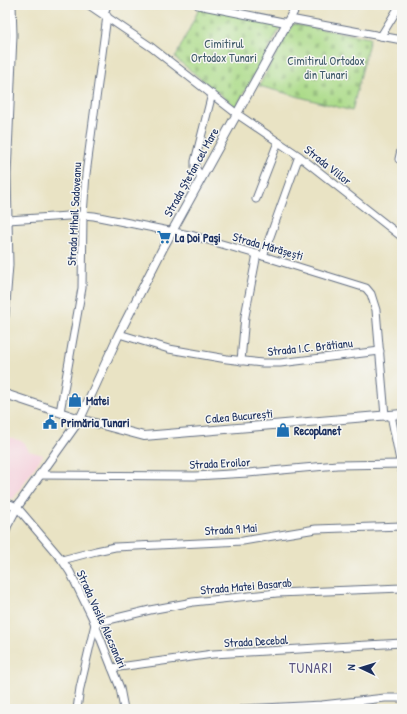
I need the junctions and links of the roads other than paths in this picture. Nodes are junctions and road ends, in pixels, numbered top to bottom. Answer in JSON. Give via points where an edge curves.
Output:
{"nodes":[{"id":1,"x":12,"y":5,"type":"edge"},
{"id":2,"x":89,"y":5,"type":"edge"},
{"id":3,"x":107,"y":5,"type":"edge"},
{"id":4,"x":198,"y":5,"type":"edge"},
{"id":5,"x":297,"y":5,"type":"edge"},
{"id":6,"x":400,"y":5,"type":"edge"},
{"id":7,"x":106,"y":15,"type":"junction"},
{"id":8,"x":289,"y":21,"type":"junction"},
{"id":9,"x":382,"y":36,"type":"junction"},
{"id":10,"x":402,"y":40,"type":"edge"},
{"id":11,"x":212,"y":94,"type":"junction"},
{"id":12,"x":237,"y":114,"type":"junction"},
{"id":13,"x":278,"y":142,"type":"junction"},
{"id":14,"x":402,"y":146,"type":"edge"},
{"id":15,"x":298,"y":156,"type":"junction"},
{"id":16,"x":399,"y":159,"type":"dead end"},
{"id":17,"x":201,"y":177,"type":"junction"},
{"id":18,"x":256,"y":199,"type":"dead end"},
{"id":19,"x":83,"y":214,"type":"junction"},
{"id":20,"x":8,"y":220,"type":"junction"},
{"id":21,"x":172,"y":232,"type":"junction"},
{"id":22,"x":402,"y":237,"type":"edge"},
{"id":23,"x":260,"y":255,"type":"junction"},
{"id":24,"x":5,"y":316,"type":"edge"},
{"id":25,"x":119,"y":334,"type":"junction"},
{"id":26,"x":380,"y":351,"type":"junction"},
{"id":27,"x":241,"y":361,"type":"junction"},
{"id":28,"x":5,"y":394,"type":"edge"},
{"id":29,"x":60,"y":412,"type":"junction"},
{"id":30,"x":402,"y":414,"type":"edge"},
{"id":31,"x":388,"y":416,"type":"junction"},
{"id":32,"x":80,"y":419,"type":"junction"},
{"id":33,"x":402,"y":466,"type":"edge"},
{"id":34,"x":39,"y":475,"type":"junction"},
{"id":35,"x":5,"y":502,"type":"edge"},
{"id":36,"x":17,"y":507,"type":"junction"},
{"id":37,"x":402,"y":526,"type":"edge"},
{"id":38,"x":5,"y":533,"type":"edge"},
{"id":39,"x":62,"y":560,"type":"junction"},
{"id":40,"x":402,"y":588,"type":"edge"},
{"id":41,"x":94,"y":624,"type":"junction"},
{"id":42,"x":402,"y":643,"type":"edge"},
{"id":43,"x":112,"y":668,"type":"junction"},
{"id":44,"x":402,"y":698,"type":"edge"},
{"id":45,"x":78,"y":709,"type":"edge"},
{"id":46,"x":124,"y":709,"type":"edge"},
{"id":47,"x":243,"y":709,"type":"edge"}],
"edges":[{"from":1,"to":20,"type":"street"},
{"from":2,"to":7,"type":"street","name":"Strada Viilor"},
{"from":3,"to":7,"type":"street","name":"Strada Mihail Sadoveanu"},
{"from":4,"to":8,"type":"street"},
{"from":5,"to":8,"type":"main road","name":"Strada Ștefan cel Mare"},
{"from":6,"to":9,"type":"street"},
{"from":7,"to":11,"type":"street","name":"Strada Viilor","via":[[151,46]]},
{"from":7,"to":19,"type":"street","name":"Strada Mihail Sadoveanu"},
{"from":8,"to":9,"type":"street"},
{"from":8,"to":12,"type":"main road","name":"Strada Ștefan cel Mare"},
{"from":9,"to":10,"type":"street"},
{"from":11,"to":12,"type":"street","name":"Strada Viilor"},
{"from":11,"to":17,"type":"street","via":[[195,167]]},
{"from":12,"to":13,"type":"street","name":"Strada Viilor"},
{"from":12,"to":17,"type":"main road","name":"Strada Ștefan cel Mare"},
{"from":13,"to":15,"type":"street","name":"Strada Viilor"},
{"from":13,"to":18,"type":"street"},
{"from":14,"to":16,"type":"street"},
{"from":15,"to":22,"type":"street","name":"Strada Viilor"},
{"from":15,"to":23,"type":"street"},
{"from":17,"to":21,"type":"main road","name":"Strada Ștefan cel Mare"},
{"from":19,"to":20,"type":"street","name":"Strada Mărășești"},
{"from":19,"to":21,"type":"street","name":"Strada Mărășești"},
{"from":19,"to":29,"type":"street","name":"Strada Mihail Sadoveanu","via":[[82,288]]},
{"from":20,"to":24,"type":"street","via":[[9,265]]},
{"from":21,"to":23,"type":"street","name":"Strada Mărășești"},
{"from":21,"to":25,"type":"main road","name":"Strada Ștefan cel Mare"},
{"from":23,"to":26,"type":"street","name":"Strada Mărășești","via":[[366,288],[371,294],[376,310]]},
{"from":23,"to":27,"type":"street","via":[[244,316]]},
{"from":25,"to":27,"type":"street","name":"Strada I.C. Brătianu","via":[[169,349]]},
{"from":25,"to":32,"type":"main road","name":"Strada Ștefan cel Mare"},
{"from":26,"to":27,"type":"street","name":"Strada I.C. Brătianu","via":[[280,363]]},
{"from":26,"to":31,"type":"street","name":"Strada Mărășești"},
{"from":28,"to":29,"type":"main road","name":"Calea București"},
{"from":29,"to":32,"type":"main road","name":"Calea București"},
{"from":30,"to":31,"type":"main road","name":"Calea București"},
{"from":31,"to":32,"type":"main road","name":"Calea București","via":[[148,436]]},
{"from":31,"to":33,"type":"street","name":"Strada Mărășești"},
{"from":32,"to":34,"type":"main road","name":"Strada Ștefan cel Mare"},
{"from":33,"to":34,"type":"street","name":"Strada Eroilor","via":[[337,465],[195,476]]},
{"from":34,"to":36,"type":"main road","name":"Strada Ștefan cel Mare"},
{"from":35,"to":36,"type":"street"},
{"from":36,"to":38,"type":"main road","name":"Strada Ștefan cel Mare"},
{"from":36,"to":39,"type":"street","name":"Strada Vasile Alecsandri"},
{"from":37,"to":39,"type":"street","name":"Strada 9 Mai","via":[[316,529],[243,541],[115,547]]},
{"from":39,"to":41,"type":"street","name":"Strada Vasile Alecsandri","via":[[78,587]]},
{"from":40,"to":41,"type":"street","name":"Strada Matei Basarab","via":[[276,593],[193,602]]},
{"from":41,"to":43,"type":"street","name":"Strada Vasile Alecsandri"},
{"from":41,"to":45,"type":"street"},
{"from":42,"to":43,"type":"street","name":"Strada Decebal","via":[[213,654]]},
{"from":43,"to":46,"type":"street","name":"Strada Vasile Alecsandri","via":[[120,688]]},
{"from":44,"to":47,"type":"street"}]}
